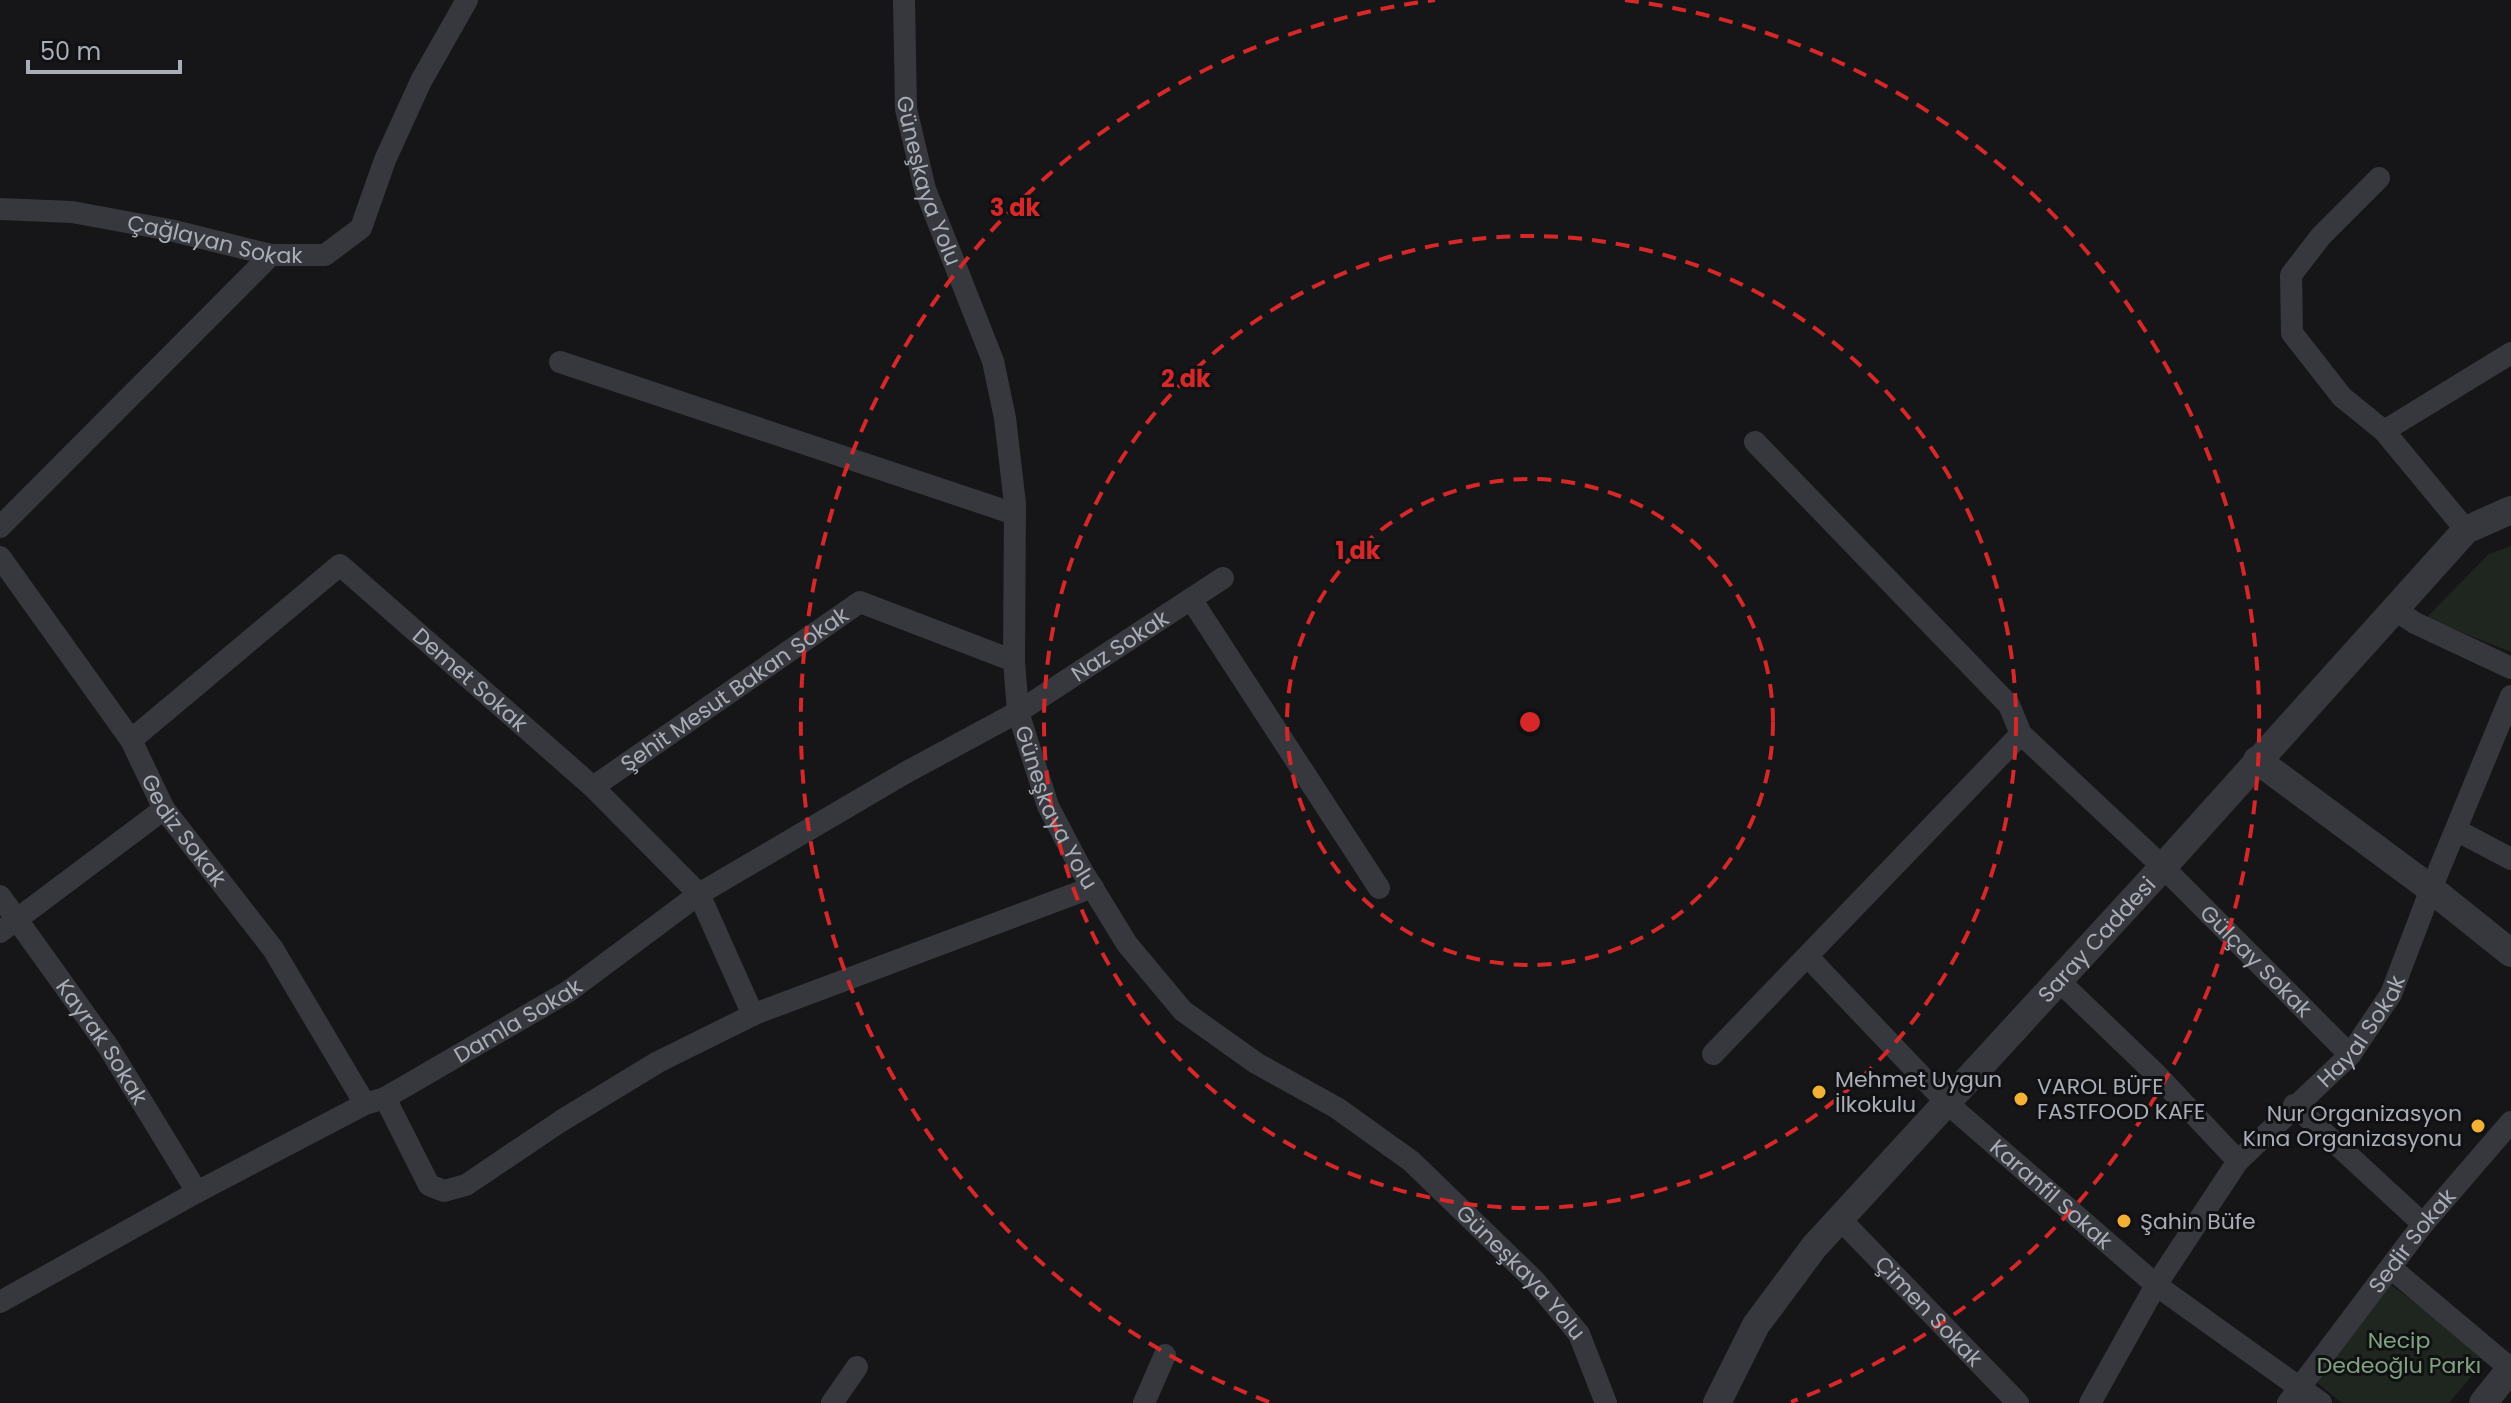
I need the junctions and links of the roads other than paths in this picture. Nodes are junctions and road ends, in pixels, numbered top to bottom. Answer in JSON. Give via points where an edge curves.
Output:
{"nodes":[{"id":1,"x":467,"y":0,"type":"edge"},
{"id":2,"x":904,"y":0,"type":"edge"},
{"id":3,"x":2379,"y":178,"type":"dead end"},
{"id":4,"x":0,"y":209,"type":"edge"},
{"id":5,"x":271,"y":255,"type":"junction"},
{"id":6,"x":2511,"y":353,"type":"edge"},
{"id":7,"x":560,"y":362,"type":"dead end"},
{"id":8,"x":2384,"y":431,"type":"junction"},
{"id":9,"x":1755,"y":442,"type":"dead end"},
{"id":10,"x":2511,"y":510,"type":"edge"},
{"id":11,"x":1015,"y":514,"type":"junction"},
{"id":12,"x":0,"y":527,"type":"edge"},
{"id":13,"x":2466,"y":530,"type":"junction"},
{"id":14,"x":0,"y":557,"type":"edge"},
{"id":15,"x":1223,"y":578,"type":"dead end"},
{"id":16,"x":1191,"y":599,"type":"junction"},
{"id":17,"x":2394,"y":609,"type":"junction"},
{"id":18,"x":1014,"y":661,"type":"junction"},
{"id":19,"x":2511,"y":668,"type":"edge"},
{"id":20,"x":2511,"y":696,"type":"edge"},
{"id":21,"x":1018,"y":712,"type":"junction"},
{"id":22,"x":2021,"y":734,"type":"junction"},
{"id":23,"x":131,"y":740,"type":"junction"},
{"id":24,"x":2257,"y":760,"type":"junction"},
{"id":25,"x":593,"y":787,"type":"junction"},
{"id":26,"x":164,"y":809,"type":"junction"},
{"id":27,"x":2456,"y":830,"type":"junction"},
{"id":28,"x":2511,"y":859,"type":"edge"},
{"id":29,"x":2163,"y":867,"type":"junction"},
{"id":30,"x":1093,"y":887,"type":"junction"},
{"id":31,"x":1379,"y":888,"type":"dead end"},
{"id":32,"x":2431,"y":889,"type":"junction"},
{"id":33,"x":699,"y":894,"type":"junction"},
{"id":34,"x":0,"y":896,"type":"edge"},
{"id":35,"x":9,"y":926,"type":"edge"},
{"id":36,"x":2511,"y":953,"type":"edge"},
{"id":37,"x":1808,"y":957,"type":"junction"},
{"id":38,"x":2058,"y":980,"type":"junction"},
{"id":39,"x":753,"y":1015,"type":"junction"},
{"id":40,"x":1713,"y":1054,"type":"dead end"},
{"id":41,"x":2350,"y":1055,"type":"junction"},
{"id":42,"x":375,"y":1101,"type":"junction"},
{"id":43,"x":1947,"y":1103,"type":"junction"},
{"id":44,"x":2294,"y":1105,"type":"junction"},
{"id":45,"x":2511,"y":1122,"type":"edge"},
{"id":46,"x":2238,"y":1161,"type":"junction"},
{"id":47,"x":197,"y":1192,"type":"junction"},
{"id":48,"x":1840,"y":1219,"type":"junction"},
{"id":49,"x":2423,"y":1224,"type":"junction"},
{"id":50,"x":2391,"y":1268,"type":"junction"},
{"id":51,"x":2156,"y":1285,"type":"junction"},
{"id":52,"x":0,"y":1302,"type":"edge"},
{"id":53,"x":1165,"y":1355,"type":"dead end"},
{"id":54,"x":857,"y":1367,"type":"dead end"},
{"id":55,"x":2511,"y":1368,"type":"edge"},
{"id":56,"x":2294,"y":1395,"type":"edge"},
{"id":57,"x":832,"y":1403,"type":"edge"},
{"id":58,"x":1144,"y":1403,"type":"edge"},
{"id":59,"x":1606,"y":1403,"type":"edge"},
{"id":60,"x":1717,"y":1403,"type":"edge"},
{"id":61,"x":2018,"y":1403,"type":"edge"},
{"id":62,"x":2090,"y":1403,"type":"edge"},
{"id":63,"x":2321,"y":1403,"type":"edge"},
{"id":64,"x":2483,"y":1403,"type":"edge"}],
"edges":[{"from":1,"to":5,"type":"street","name":"Çağlayan Sokak","via":[[421,81],[361,228],[325,255]]},
{"from":2,"to":11,"type":"street","name":"Güneşkaya Yolu","via":[[906,109],[925,189],[993,361]]},
{"from":3,"to":8,"type":"street","via":[[2321,236],[2291,275],[2291,289],[2292,333],[2342,397]]},
{"from":4,"to":5,"type":"street","name":"Çağlayan Sokak","via":[[72,212]]},
{"from":5,"to":12,"type":"street"},
{"from":6,"to":8,"type":"street"},
{"from":7,"to":11,"type":"street"},
{"from":8,"to":13,"type":"street"},
{"from":9,"to":22,"type":"street","name":"Gülçay Sokak","via":[[2009,705]]},
{"from":10,"to":13,"type":"street","name":"Saray Caddesi"},
{"from":11,"to":18,"type":"street","name":"Güneşkaya Yolu"},
{"from":13,"to":17,"type":"street","name":"Saray Caddesi"},
{"from":14,"to":23,"type":"street","name":"Gediz Sokak"},
{"from":15,"to":16,"type":"street","name":"Naz Sokak"},
{"from":16,"to":21,"type":"street","name":"Naz Sokak"},
{"from":16,"to":31,"type":"street"},
{"from":17,"to":19,"type":"street"},
{"from":17,"to":24,"type":"street","name":"Saray Caddesi"},
{"from":18,"to":21,"type":"street","name":"Güneşkaya Yolu"},
{"from":18,"to":25,"type":"street","name":"Şehit Mesut Bakan Sokak","via":[[860,602]]},
{"from":20,"to":27,"type":"street","name":"Hayal Sokak"},
{"from":21,"to":30,"type":"street","name":"Güneşkaya Yolu","via":[[1048,806]]},
{"from":21,"to":33,"type":"street","name":"Damla Sokak"},
{"from":22,"to":29,"type":"street","name":"Gülçay Sokak"},
{"from":22,"to":37,"type":"street"},
{"from":23,"to":25,"type":"street","name":"Demet Sokak","via":[[340,565]]},
{"from":23,"to":26,"type":"street","name":"Gediz Sokak"},
{"from":24,"to":29,"type":"street","name":"Saray Caddesi"},
{"from":24,"to":32,"type":"street"},
{"from":25,"to":33,"type":"street","name":"Demet Sokak"},
{"from":26,"to":35,"type":"street"},
{"from":26,"to":42,"type":"street","name":"Gediz Sokak","via":[[273,949]]},
{"from":27,"to":28,"type":"street"},
{"from":27,"to":32,"type":"street","name":"Hayal Sokak"},
{"from":29,"to":38,"type":"street","name":"Saray Caddesi"},
{"from":29,"to":41,"type":"street","name":"Gülçay Sokak"},
{"from":30,"to":39,"type":"street","name":"Gediz Sokak"},
{"from":30,"to":59,"type":"street","name":"Güneşkaya Yolu","via":[[1127,944],[1183,1011],[1411,1161],[1535,1281],[1579,1334]]},
{"from":32,"to":36,"type":"street"},
{"from":32,"to":41,"type":"street","name":"Hayal Sokak","via":[[2391,994]]},
{"from":33,"to":39,"type":"street","name":"Demet Sokak"},
{"from":33,"to":42,"type":"street","name":"Damla Sokak","via":[[569,991]]},
{"from":34,"to":35,"type":"street","name":"Kayrak Sokak"},
{"from":35,"to":47,"type":"street","name":"Kayrak Sokak","via":[[109,1048]]},
{"from":37,"to":40,"type":"street"},
{"from":37,"to":43,"type":"street","name":"Karanfil Sokak"},
{"from":38,"to":43,"type":"street","name":"Saray Caddesi"},
{"from":38,"to":46,"type":"street"},
{"from":39,"to":42,"type":"street","name":"Gediz Sokak","via":[[658,1062],[466,1185],[444,1191],[429,1185]]},
{"from":41,"to":44,"type":"street","name":"Hayal Sokak"},
{"from":42,"to":47,"type":"street","name":"Damla Sokak"},
{"from":43,"to":48,"type":"street","name":"Saray Caddesi"},
{"from":43,"to":51,"type":"street","name":"Karanfil Sokak"},
{"from":44,"to":46,"type":"street","name":"Hayal Sokak"},
{"from":44,"to":49,"type":"street"},
{"from":45,"to":49,"type":"street","name":"Sedir Sokak"},
{"from":46,"to":51,"type":"street","name":"Hayal Sokak"},
{"from":47,"to":52,"type":"street","name":"Damla Sokak"},
{"from":48,"to":60,"type":"street","name":"Saray Caddesi","via":[[1756,1325]]},
{"from":48,"to":61,"type":"street","name":"Çimen Sokak"},
{"from":49,"to":50,"type":"street","name":"Sedir Sokak"},
{"from":50,"to":55,"type":"street"},
{"from":50,"to":56,"type":"street","name":"Sedir Sokak"},
{"from":51,"to":56,"type":"street","name":"Karanfil Sokak"},
{"from":51,"to":62,"type":"street","name":"Hayal Sokak"},
{"from":53,"to":58,"type":"street"},
{"from":54,"to":57,"type":"street"},
{"from":55,"to":64,"type":"street"},
{"from":56,"to":63,"type":"street","name":"Karanfil Sokak"}]}
